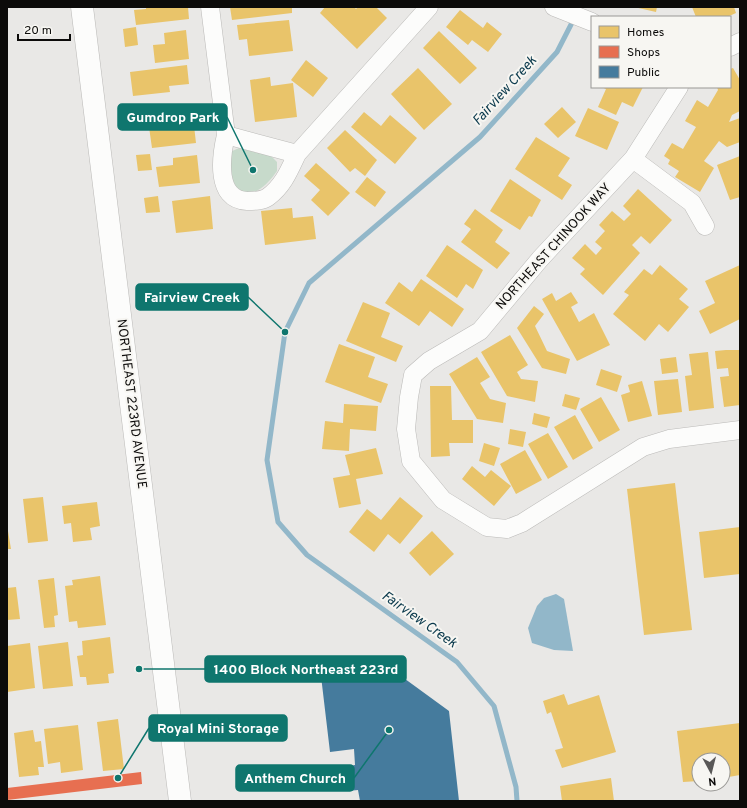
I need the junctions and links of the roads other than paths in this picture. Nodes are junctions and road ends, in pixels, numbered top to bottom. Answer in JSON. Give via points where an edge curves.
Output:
{"nodes":[{"id":1,"x":82,"y":7,"type":"edge"},
{"id":2,"x":210,"y":7,"type":"edge"},
{"id":3,"x":429,"y":7,"type":"edge"},
{"id":4,"x":556,"y":8,"type":"edge"},
{"id":5,"x":591,"y":22,"type":"edge"},
{"id":6,"x":740,"y":42,"type":"edge"},
{"id":7,"x":731,"y":46,"type":"edge"},
{"id":8,"x":678,"y":88,"type":"edge"},
{"id":9,"x":226,"y":135,"type":"junction"},
{"id":10,"x":297,"y":154,"type":"junction"},
{"id":11,"x":633,"y":159,"type":"junction"},
{"id":12,"x":705,"y":226,"type":"dead end"},
{"id":13,"x":740,"y":430,"type":"edge"},
{"id":14,"x":180,"y":801,"type":"edge"}],
"edges":[{"from":1,"to":14,"type":"main road","name":"NORTHEAST 223RD AVENUE"},
{"from":2,"to":9,"type":"street"},
{"from":3,"to":10,"type":"street"},
{"from":4,"to":5,"type":"street"},
{"from":6,"to":7,"type":"street"},
{"from":8,"to":11,"type":"street","name":"NORTHEAST CHINOOK WAY"},
{"from":9,"to":10,"type":"street"},
{"from":9,"to":10,"type":"street","via":[[221,152],[225,186],[232,196],[244,201],[266,199],[285,181]]},
{"from":11,"to":12,"type":"street","via":[[692,203]]},
{"from":11,"to":13,"type":"street","name":"NORTHEAST CHINOOK WAY","via":[[540,258],[480,331],[429,361],[413,375],[406,429],[411,461],[443,500],[487,527],[507,529],[643,447],[669,439]]}]}
